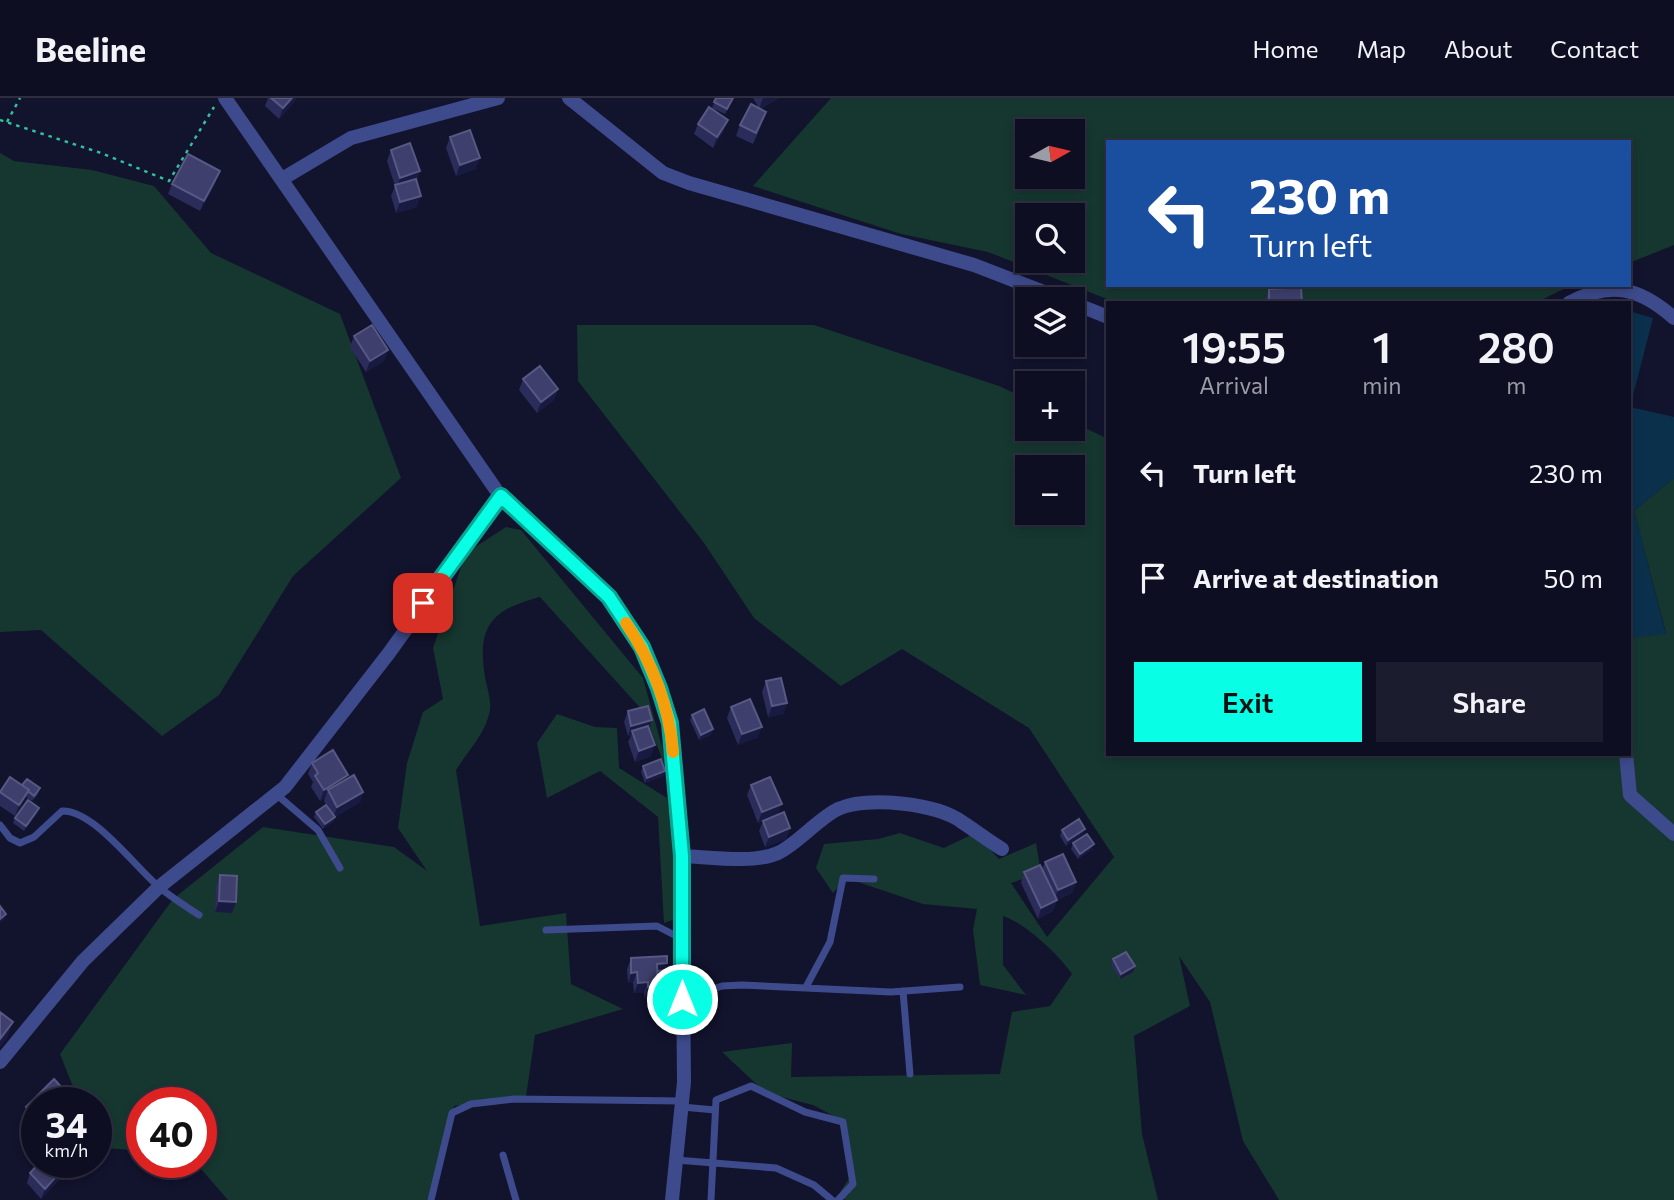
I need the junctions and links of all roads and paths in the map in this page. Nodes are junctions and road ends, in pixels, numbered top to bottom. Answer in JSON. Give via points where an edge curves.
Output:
{"nodes":[{"id":1,"x":20,"y":98,"type":"edge"},
{"id":2,"x":219,"y":98,"type":"edge"},
{"id":3,"x":225,"y":98,"type":"edge"},
{"id":4,"x":498,"y":98,"type":"edge"},
{"id":5,"x":569,"y":98,"type":"edge"},
{"id":6,"x":0,"y":120,"type":"edge"},
{"id":7,"x":7,"y":122,"type":"junction"},
{"id":8,"x":282,"y":180,"type":"junction"},
{"id":9,"x":1031,"y":287,"type":"edge"},
{"id":10,"x":1572,"y":301,"type":"edge"},
{"id":11,"x":1085,"y":308,"type":"edge"},
{"id":12,"x":1106,"y":316,"type":"edge"},
{"id":13,"x":1674,"y":318,"type":"edge"},
{"id":14,"x":501,"y":496,"type":"junction"},
{"id":15,"x":1626,"y":756,"type":"edge"},
{"id":16,"x":275,"y":794,"type":"junction"},
{"id":17,"x":0,"y":825,"type":"edge"},
{"id":18,"x":1674,"y":834,"type":"edge"},
{"id":19,"x":1002,"y":849,"type":"dead end"},
{"id":20,"x":682,"y":856,"type":"junction"},
{"id":21,"x":340,"y":868,"type":"dead end"},
{"id":22,"x":874,"y":879,"type":"dead end"},
{"id":23,"x":159,"y":887,"type":"junction"},
{"id":24,"x":199,"y":915,"type":"dead end"},
{"id":25,"x":545,"y":930,"type":"dead end"},
{"id":26,"x":682,"y":939,"type":"junction"},
{"id":27,"x":806,"y":987,"type":"junction"},
{"id":28,"x":960,"y":987,"type":"dead end"},
{"id":29,"x":903,"y":991,"type":"junction"},
{"id":30,"x":682,"y":999,"type":"junction"},
{"id":31,"x":0,"y":1062,"type":"edge"},
{"id":32,"x":910,"y":1074,"type":"dead end"},
{"id":33,"x":682,"y":1104,"type":"junction"},
{"id":34,"x":715,"y":1110,"type":"junction"},
{"id":35,"x":503,"y":1155,"type":"dead end"},
{"id":36,"x":676,"y":1160,"type":"junction"},
{"id":37,"x":711,"y":1162,"type":"junction"},
{"id":38,"x":431,"y":1200,"type":"edge"},
{"id":39,"x":516,"y":1200,"type":"edge"},
{"id":40,"x":672,"y":1200,"type":"edge"},
{"id":41,"x":711,"y":1200,"type":"edge"},
{"id":42,"x":835,"y":1200,"type":"edge"}],
"edges":[{"from":1,"to":7,"type":"path"},
{"from":2,"to":7,"type":"path","via":[[169,181]]},
{"from":3,"to":8,"type":"street"},
{"from":4,"to":8,"type":"street","via":[[351,138]]},
{"from":5,"to":9,"type":"street","via":[[663,173],[974,265]]},
{"from":6,"to":7,"type":"path"},
{"from":8,"to":14,"type":"street"},
{"from":10,"to":13,"type":"street","via":[[1602,289],[1631,292],[1654,301]]},
{"from":11,"to":12,"type":"street"},
{"from":14,"to":16,"type":"street","via":[[389,653]]},
{"from":14,"to":20,"type":"street","via":[[609,597],[642,647],[670,723]]},
{"from":15,"to":18,"type":"street","via":[[1630,795]]},
{"from":16,"to":21,"type":"lane","via":[[318,830]]},
{"from":16,"to":23,"type":"street"},
{"from":17,"to":23,"type":"lane","via":[[20,843],[34,837],[62,811],[71,811],[95,826]]},
{"from":19,"to":20,"type":"street","via":[[961,820],[928,809],[869,801],[838,809],[778,853],[750,858]]},
{"from":20,"to":26,"type":"street"},
{"from":22,"to":27,"type":"lane","via":[[843,878],[830,942]]},
{"from":23,"to":24,"type":"lane"},
{"from":23,"to":31,"type":"street","via":[[83,961]]},
{"from":25,"to":26,"type":"lane","via":[[657,926]]},
{"from":26,"to":30,"type":"street"},
{"from":27,"to":29,"type":"lane"},
{"from":27,"to":30,"type":"lane","via":[[722,986]]},
{"from":28,"to":29,"type":"lane"},
{"from":29,"to":32,"type":"lane"},
{"from":30,"to":33,"type":"street"},
{"from":33,"to":34,"type":"lane"},
{"from":33,"to":36,"type":"street"},
{"from":33,"to":38,"type":"lane","via":[[514,1099],[471,1104],[452,1113]]},
{"from":34,"to":37,"type":"lane"},
{"from":34,"to":42,"type":"lane","via":[[716,1100],[751,1086],[806,1112],[843,1122],[853,1184]]},
{"from":35,"to":39,"type":"lane"},
{"from":36,"to":37,"type":"lane"},
{"from":36,"to":40,"type":"street"},
{"from":37,"to":41,"type":"lane"},
{"from":37,"to":42,"type":"lane","via":[[776,1168]]}]}
